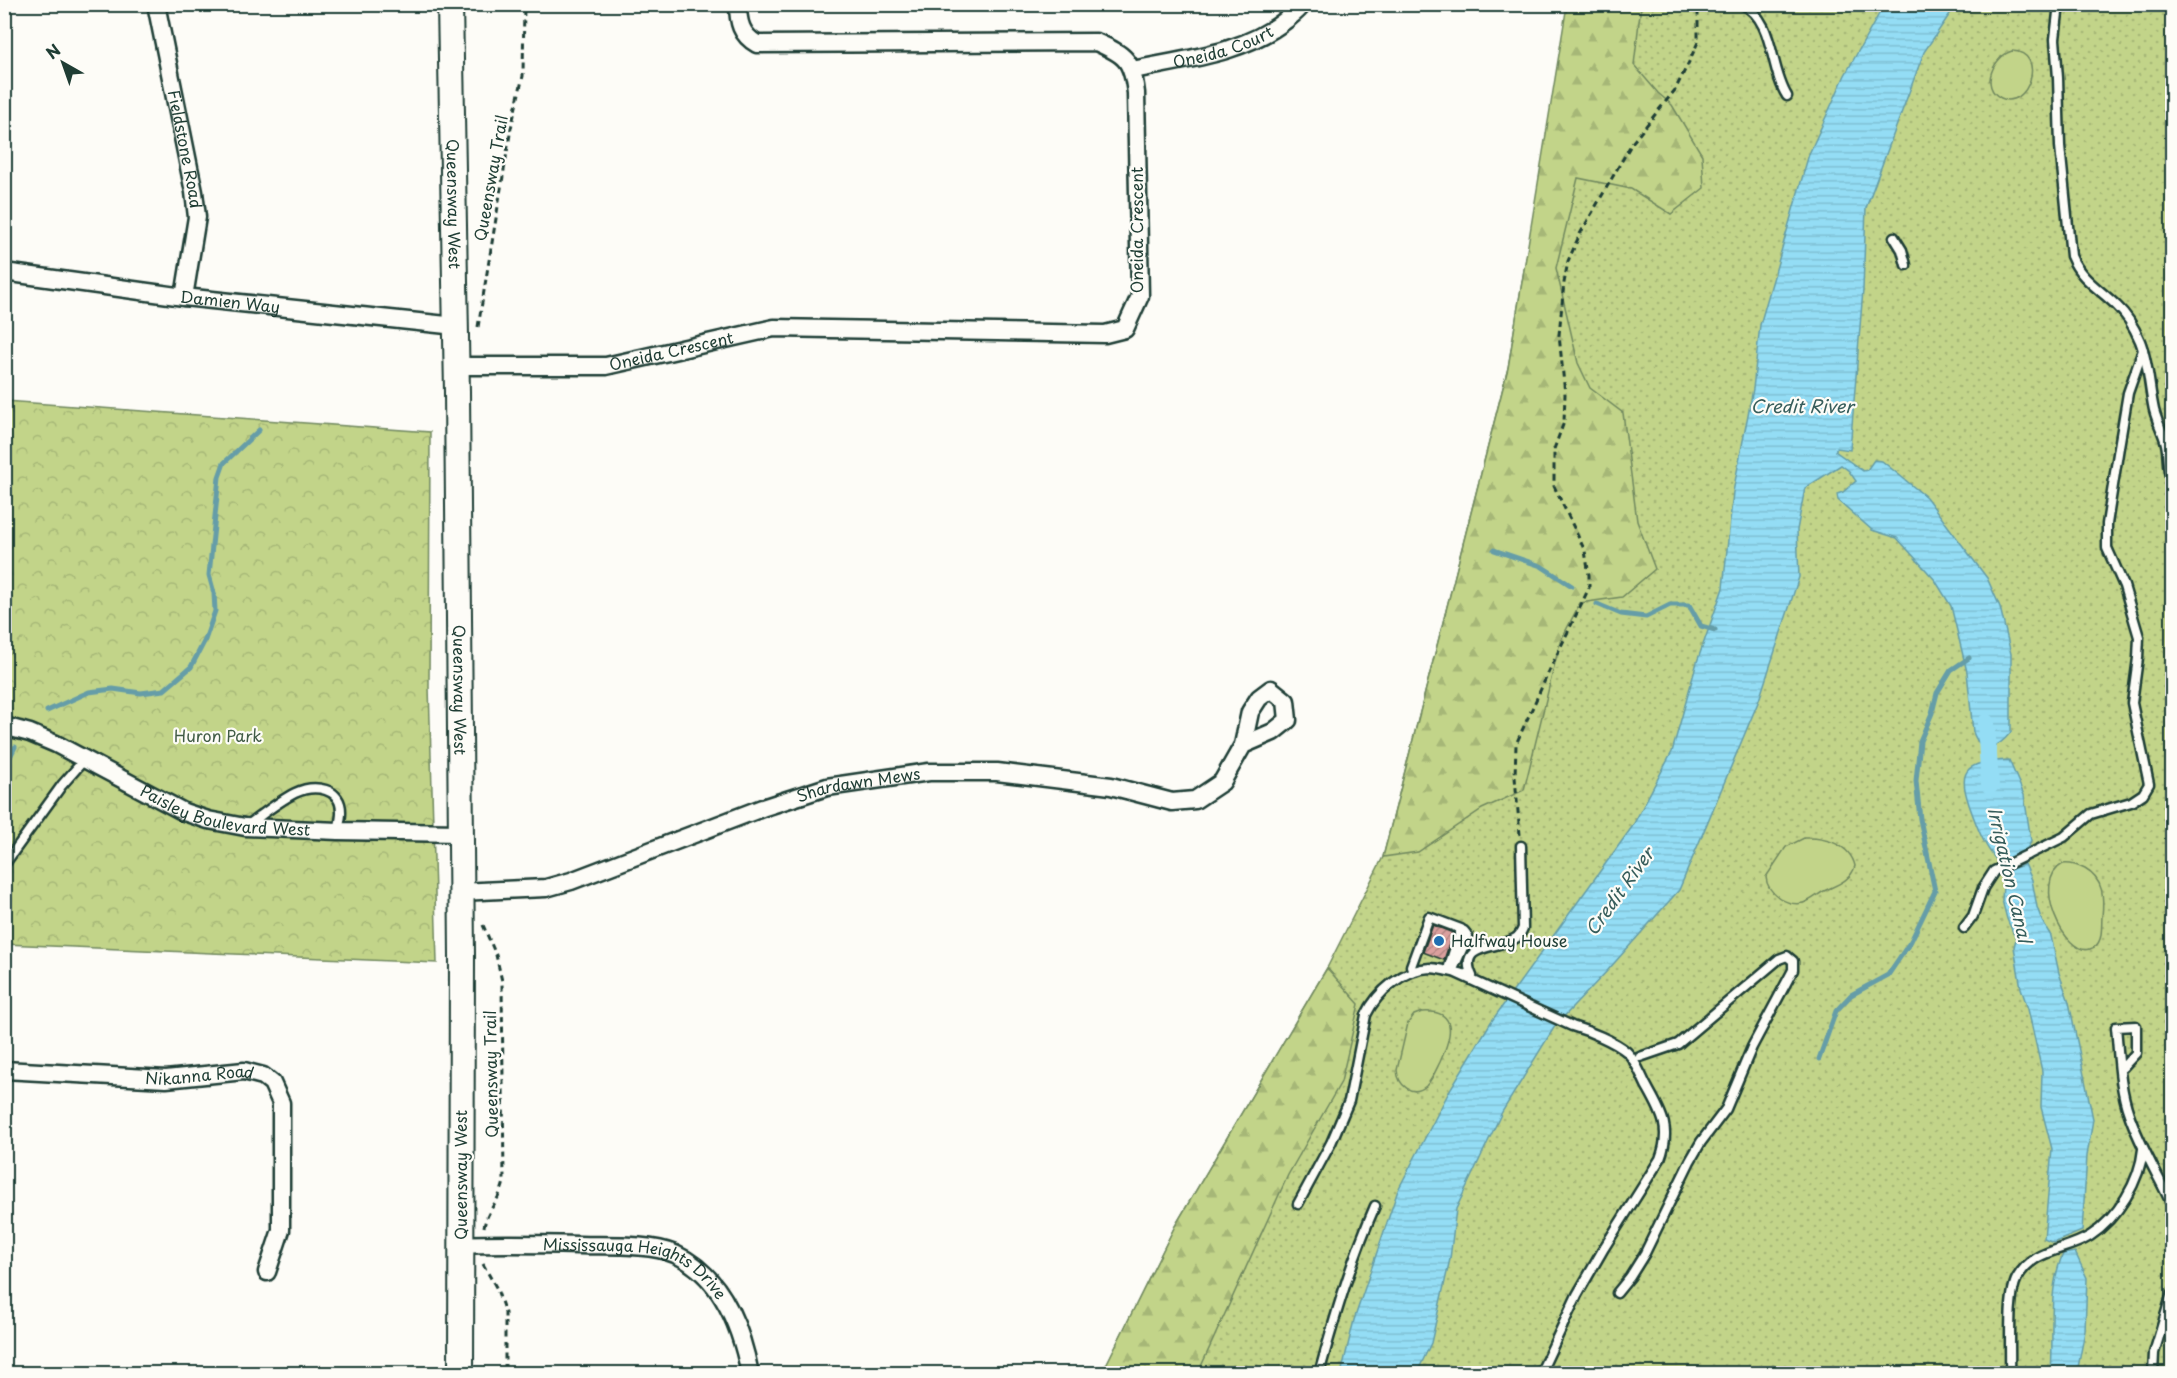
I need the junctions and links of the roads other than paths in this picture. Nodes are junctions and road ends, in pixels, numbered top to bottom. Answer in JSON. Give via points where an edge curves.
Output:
{"nodes":[{"id":1,"x":156,"y":4,"type":"edge"},
{"id":2,"x":450,"y":4,"type":"edge"},
{"id":3,"x":1303,"y":4,"type":"edge"},
{"id":4,"x":1742,"y":4,"type":"edge"},
{"id":5,"x":2059,"y":4,"type":"edge"},
{"id":6,"x":738,"y":5,"type":"edge"},
{"id":7,"x":1133,"y":70,"type":"junction"},
{"id":8,"x":1787,"y":96,"type":"dead end"},
{"id":9,"x":1894,"y":237,"type":"dead end"},
{"id":10,"x":1906,"y":264,"type":"dead end"},
{"id":11,"x":4,"y":272,"type":"edge"},
{"id":12,"x":184,"y":297,"type":"junction"},
{"id":13,"x":466,"y":331,"type":"junction"},
{"id":14,"x":2143,"y":350,"type":"junction"},
{"id":15,"x":457,"y":366,"type":"junction"},
{"id":16,"x":2172,"y":481,"type":"edge"},
{"id":17,"x":4,"y":726,"type":"edge"},
{"id":18,"x":1244,"y":745,"type":"dead end"},
{"id":19,"x":84,"y":759,"type":"junction"},
{"id":20,"x":245,"y":826,"type":"junction"},
{"id":21,"x":338,"y":831,"type":"junction"},
{"id":22,"x":460,"y":833,"type":"junction"},
{"id":23,"x":1521,"y":846,"type":"road end"},
{"id":24,"x":4,"y":865,"type":"edge"},
{"id":25,"x":460,"y":892,"type":"junction"},
{"id":26,"x":1964,"y":928,"type":"dead end"},
{"id":27,"x":1464,"y":931,"type":"dead end"},
{"id":28,"x":1413,"y":971,"type":"junction"},
{"id":29,"x":1454,"y":972,"type":"junction"},
{"id":30,"x":1640,"y":1057,"type":"dead end"},
{"id":31,"x":2123,"y":1067,"type":"dead end"},
{"id":32,"x":4,"y":1070,"type":"edge"},
{"id":33,"x":2143,"y":1149,"type":"junction"},
{"id":34,"x":1298,"y":1204,"type":"dead end"},
{"id":35,"x":2172,"y":1205,"type":"edge"},
{"id":36,"x":1375,"y":1206,"type":"dead end"},
{"id":37,"x":460,"y":1245,"type":"junction"},
{"id":38,"x":267,"y":1272,"type":"dead end"},
{"id":39,"x":1617,"y":1293,"type":"dead end"},
{"id":40,"x":2172,"y":1293,"type":"edge"},
{"id":41,"x":461,"y":1374,"type":"edge"},
{"id":42,"x":750,"y":1374,"type":"edge"},
{"id":43,"x":1319,"y":1374,"type":"edge"},
{"id":44,"x":1540,"y":1374,"type":"edge"},
{"id":45,"x":2010,"y":1374,"type":"edge"},
{"id":46,"x":2153,"y":1374,"type":"edge"}],
"edges":[{"from":1,"to":12,"type":"street","name":"Fieldstone Road","via":[[197,217]]},
{"from":2,"to":13,"type":"street","name":"Queensway West"},
{"from":3,"to":7,"type":"street","name":"Oneida Court","via":[[1276,28],[1250,43]]},
{"from":4,"to":8,"type":"lane","via":[[1762,21]]},
{"from":5,"to":14,"type":"lane","via":[[2055,39],[2060,146],[2071,256],[2086,281],[2119,307]]},
{"from":6,"to":7,"type":"street","via":[[738,21],[757,44],[1096,42],[1126,59]]},
{"from":7,"to":15,"type":"street","name":"Oneida Crescent","via":[[1140,296],[1125,329],[1105,334],[774,328],[606,366]]},
{"from":9,"to":10,"type":"lane"},
{"from":11,"to":12,"type":"street","name":"Damien Way"},
{"from":12,"to":13,"type":"street","name":"Damien Way"},
{"from":13,"to":15,"type":"street","name":"Queensway West"},
{"from":14,"to":16,"type":"lane"},
{"from":14,"to":26,"type":"lane","via":[[2128,393],[2107,524],[2107,548],[2124,586],[2139,637],[2132,703],[2149,784],[2131,802],[2091,814],[2064,837],[1994,871]]},
{"from":15,"to":22,"type":"street","name":"Queensway West"},
{"from":17,"to":19,"type":"street","name":"Paisley Boulevard West","via":[[39,737]]},
{"from":18,"to":25,"type":"street","name":"Shardawn Mews","via":[[1222,782],[1195,800],[1172,802],[1112,786],[997,772],[929,772],[827,787],[546,888]]},
{"from":19,"to":20,"type":"street","name":"Paisley Boulevard West","via":[[184,812]]},
{"from":19,"to":24,"type":"lane"},
{"from":20,"to":21,"type":"street","name":"Paisley Boulevard West"},
{"from":20,"to":21,"type":"lane","via":[[294,793],[317,788],[329,789],[339,801]]},
{"from":21,"to":22,"type":"street","name":"Paisley Boulevard West"},
{"from":22,"to":25,"type":"street","name":"Queensway West"},
{"from":23,"to":29,"type":"lane","via":[[1523,928],[1519,936],[1476,951],[1469,960],[1472,976]]},
{"from":25,"to":37,"type":"street","name":"Queensway West"},
{"from":27,"to":28,"type":"lane","via":[[1468,936],[1454,967],[1449,966],[1461,929],[1429,917],[1411,966]]},
{"from":28,"to":29,"type":"lane","via":[[1431,968]]},
{"from":28,"to":34,"type":"lane","via":[[1377,997],[1366,1015],[1349,1101]]},
{"from":29,"to":44,"type":"lane","via":[[1589,1031],[1625,1051],[1634,1060],[1658,1106],[1666,1133],[1660,1159],[1598,1257]]},
{"from":30,"to":39,"type":"lane","via":[[1678,1044],[1779,959],[1787,956],[1793,961],[1793,970],[1752,1047],[1726,1110],[1701,1142],[1645,1253]]},
{"from":31,"to":33,"type":"lane","via":[[2136,1053],[2136,1026],[2116,1027],[2123,1092]]},
{"from":32,"to":38,"type":"street","name":"Nikanna Road","via":[[166,1079],[244,1071],[272,1083],[281,1103],[281,1230]]},
{"from":33,"to":35,"type":"lane"},
{"from":33,"to":45,"type":"lane","via":[[2138,1174],[2106,1223],[2089,1236],[2039,1255],[2015,1280]]},
{"from":36,"to":43,"type":"lane","via":[[1340,1296]]},
{"from":37,"to":41,"type":"street","name":"Queensway West"},
{"from":37,"to":42,"type":"street","name":"Mississauga Heights Drive","via":[[637,1246],[674,1254],[703,1272],[723,1297],[740,1334]]},
{"from":40,"to":46,"type":"lane","via":[[2154,1353]]}]}
